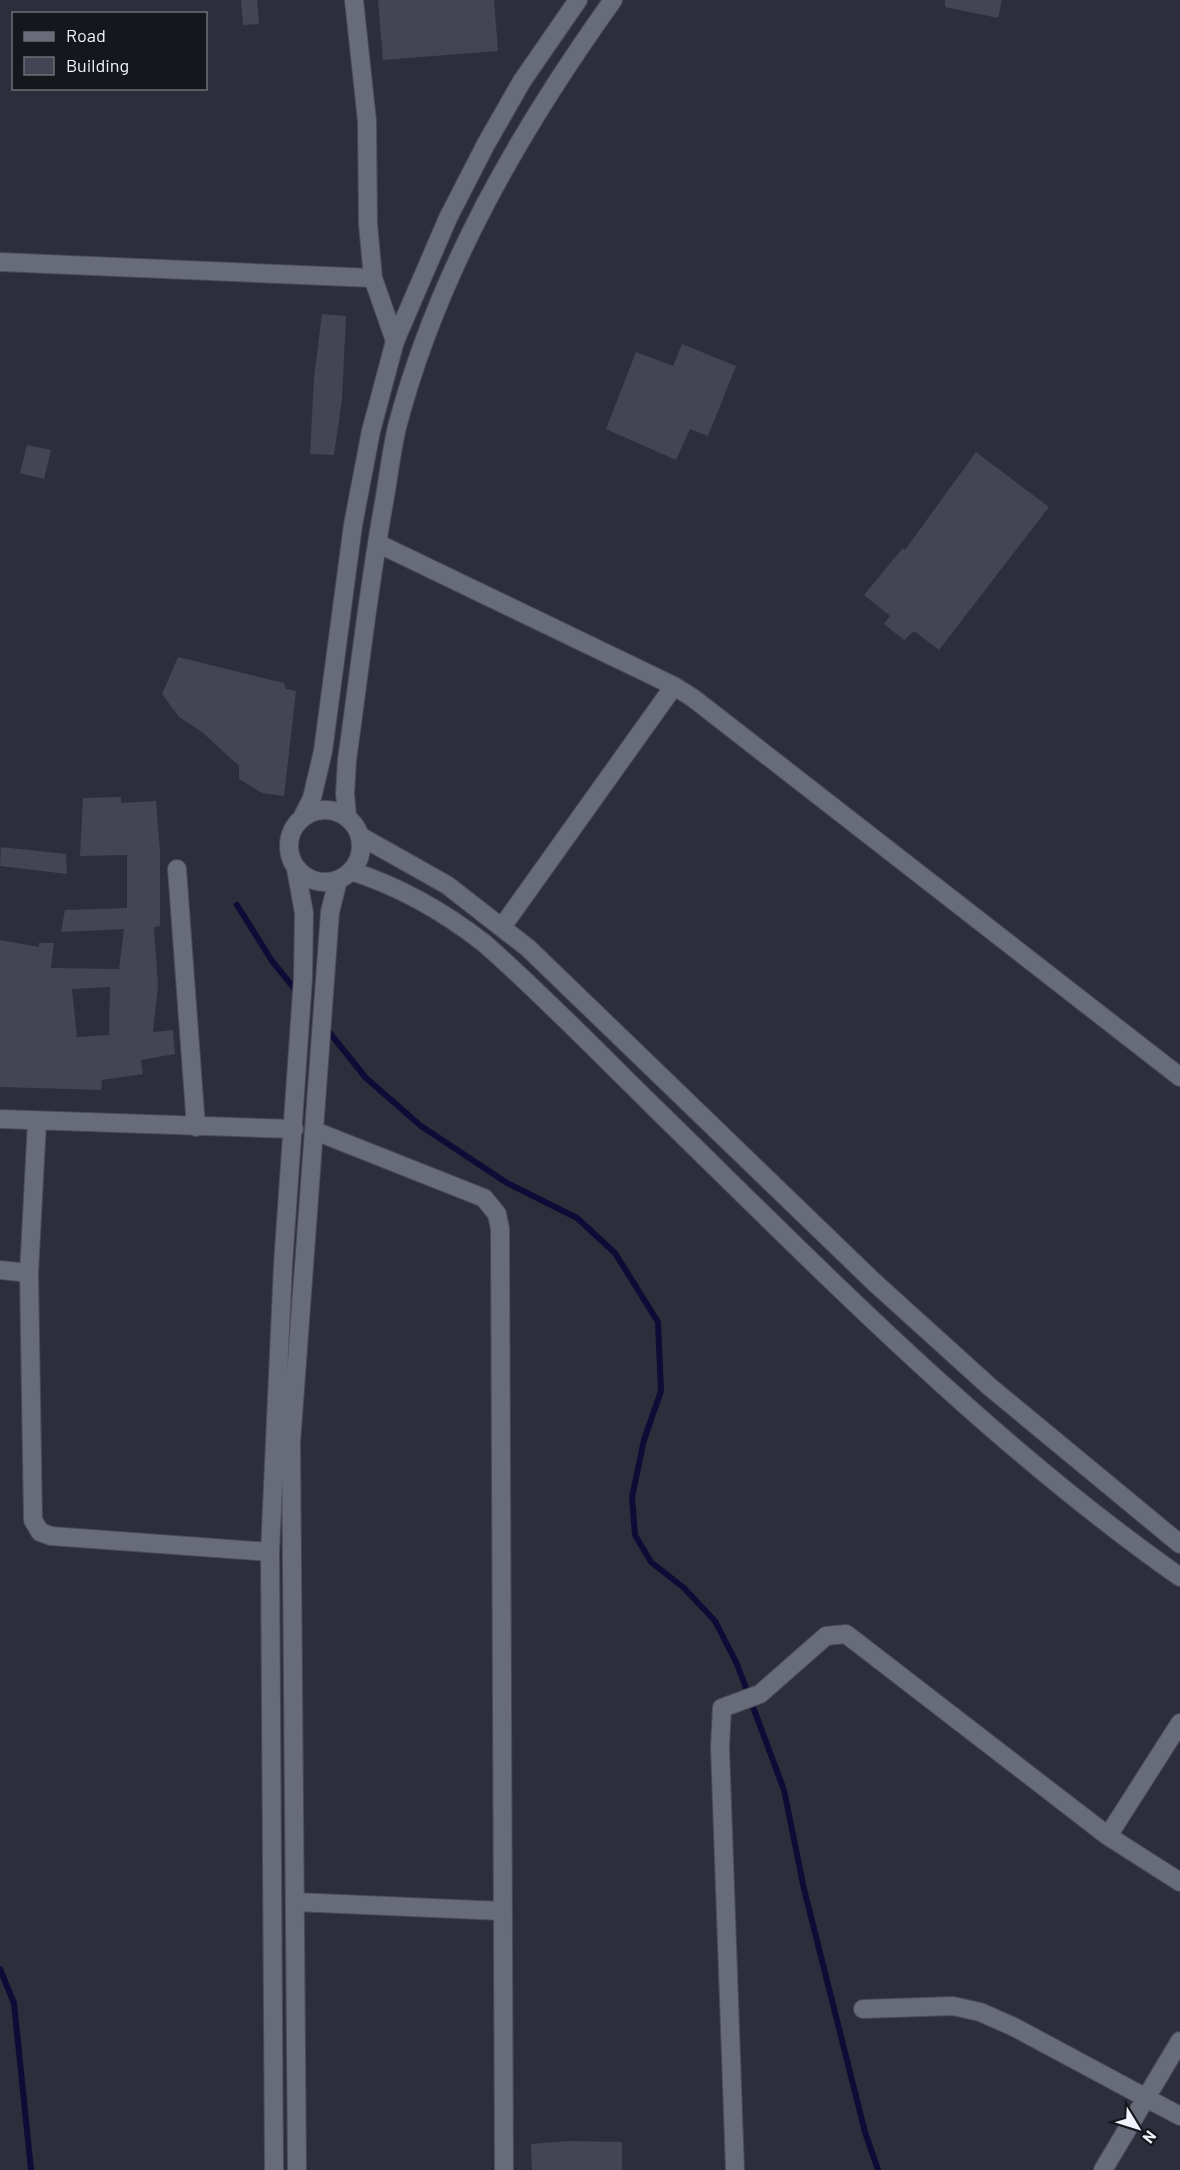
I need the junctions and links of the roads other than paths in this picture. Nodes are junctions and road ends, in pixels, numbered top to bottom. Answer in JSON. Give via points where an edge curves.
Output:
{"nodes":[{"id":1,"x":354,"y":0,"type":"edge"},
{"id":2,"x":578,"y":0,"type":"edge"},
{"id":3,"x":613,"y":0,"type":"edge"},
{"id":4,"x":0,"y":262,"type":"edge"},
{"id":5,"x":373,"y":278,"type":"junction"},
{"id":6,"x":395,"y":341,"type":"junction"},
{"id":7,"x":377,"y":543,"type":"junction"},
{"id":8,"x":674,"y":686,"type":"junction"},
{"id":9,"x":347,"y":815,"type":"junction"},
{"id":10,"x":303,"y":816,"type":"junction"},
{"id":11,"x":360,"y":836,"type":"junction"},
{"id":12,"x":177,"y":869,"type":"dead end"},
{"id":13,"x":296,"y":869,"type":"junction"},
{"id":14,"x":344,"y":875,"type":"junction"},
{"id":15,"x":502,"y":927,"type":"junction"},
{"id":16,"x":1180,"y":1077,"type":"edge"},
{"id":17,"x":0,"y":1119,"type":"edge"},
{"id":18,"x":37,"y":1122,"type":"junction"},
{"id":19,"x":196,"y":1127,"type":"junction"},
{"id":20,"x":294,"y":1129,"type":"junction"},
{"id":21,"x":315,"y":1131,"type":"junction"},
{"id":22,"x":0,"y":1270,"type":"edge"},
{"id":23,"x":29,"y":1273,"type":"junction"},
{"id":24,"x":1180,"y":1544,"type":"edge"},
{"id":25,"x":270,"y":1552,"type":"junction"},
{"id":26,"x":1180,"y":1576,"type":"edge"},
{"id":27,"x":1180,"y":1723,"type":"edge"},
{"id":28,"x":1108,"y":1836,"type":"junction"},
{"id":29,"x":1180,"y":1882,"type":"edge"},
{"id":30,"x":295,"y":1902,"type":"junction"},
{"id":31,"x":502,"y":1911,"type":"junction"},
{"id":32,"x":862,"y":2009,"type":"dead end"},
{"id":33,"x":1180,"y":2041,"type":"edge"},
{"id":34,"x":1146,"y":2096,"type":"junction"},
{"id":35,"x":1180,"y":2116,"type":"edge"},
{"id":36,"x":274,"y":2170,"type":"edge"},
{"id":37,"x":297,"y":2170,"type":"edge"},
{"id":38,"x":504,"y":2170,"type":"edge"},
{"id":39,"x":735,"y":2170,"type":"edge"},
{"id":40,"x":1103,"y":2170,"type":"edge"}],
"edges":[{"from":1,"to":5,"type":"main road","via":[[367,121]]},
{"from":2,"to":6,"type":"main road","via":[[522,81],[486,144],[448,218]]},
{"from":3,"to":7,"type":"main road","via":[[530,122],[468,238],[436,310],[397,430]]},
{"from":4,"to":5,"type":"main road"},
{"from":5,"to":6,"type":"main road"},
{"from":6,"to":10,"type":"main road","via":[[371,431],[353,525],[323,752],[312,798]]},
{"from":7,"to":8,"type":"main road"},
{"from":7,"to":9,"type":"main road","via":[[347,759]]},
{"from":8,"to":15,"type":"main road"},
{"from":8,"to":16,"type":"main road"},
{"from":9,"to":10,"type":"main road","via":[[326,809]]},
{"from":9,"to":11,"type":"main road"},
{"from":10,"to":13,"type":"main road","via":[[294,825],[288,847]]},
{"from":11,"to":14,"type":"main road","via":[[361,849]]},
{"from":11,"to":15,"type":"main road","via":[[447,885]]},
{"from":12,"to":19,"type":"main road"},
{"from":13,"to":14,"type":"main road","via":[[320,882]]},
{"from":13,"to":20,"type":"main road","via":[[304,913]]},
{"from":14,"to":21,"type":"main road","via":[[330,912]]},
{"from":14,"to":26,"type":"main road","via":[[406,891],[484,943],[796,1246],[975,1412],[1066,1492]]},
{"from":15,"to":24,"type":"main road","via":[[874,1282],[999,1394]]},
{"from":17,"to":18,"type":"main road"},
{"from":18,"to":19,"type":"main road"},
{"from":18,"to":23,"type":"main road"},
{"from":19,"to":20,"type":"main road"},
{"from":20,"to":25,"type":"main road","via":[[283,1265]]},
{"from":21,"to":30,"type":"main road","via":[[291,1443]]},
{"from":21,"to":31,"type":"main road","via":[[484,1198],[497,1214]]},
{"from":22,"to":23,"type":"main road"},
{"from":23,"to":25,"type":"main road","via":[[33,1520],[40,1532],[51,1536]]},
{"from":25,"to":36,"type":"main road"},
{"from":27,"to":28,"type":"main road"},
{"from":28,"to":29,"type":"main road"},
{"from":28,"to":39,"type":"main road","via":[[846,1634],[826,1636],[760,1694],[725,1706],[720,1747]]},
{"from":30,"to":31,"type":"main road"},
{"from":30,"to":37,"type":"main road"},
{"from":31,"to":38,"type":"main road"},
{"from":32,"to":34,"type":"main road","via":[[953,2007],[980,2012]]},
{"from":33,"to":34,"type":"main road"},
{"from":34,"to":35,"type":"main road"},
{"from":34,"to":40,"type":"main road"}]}
